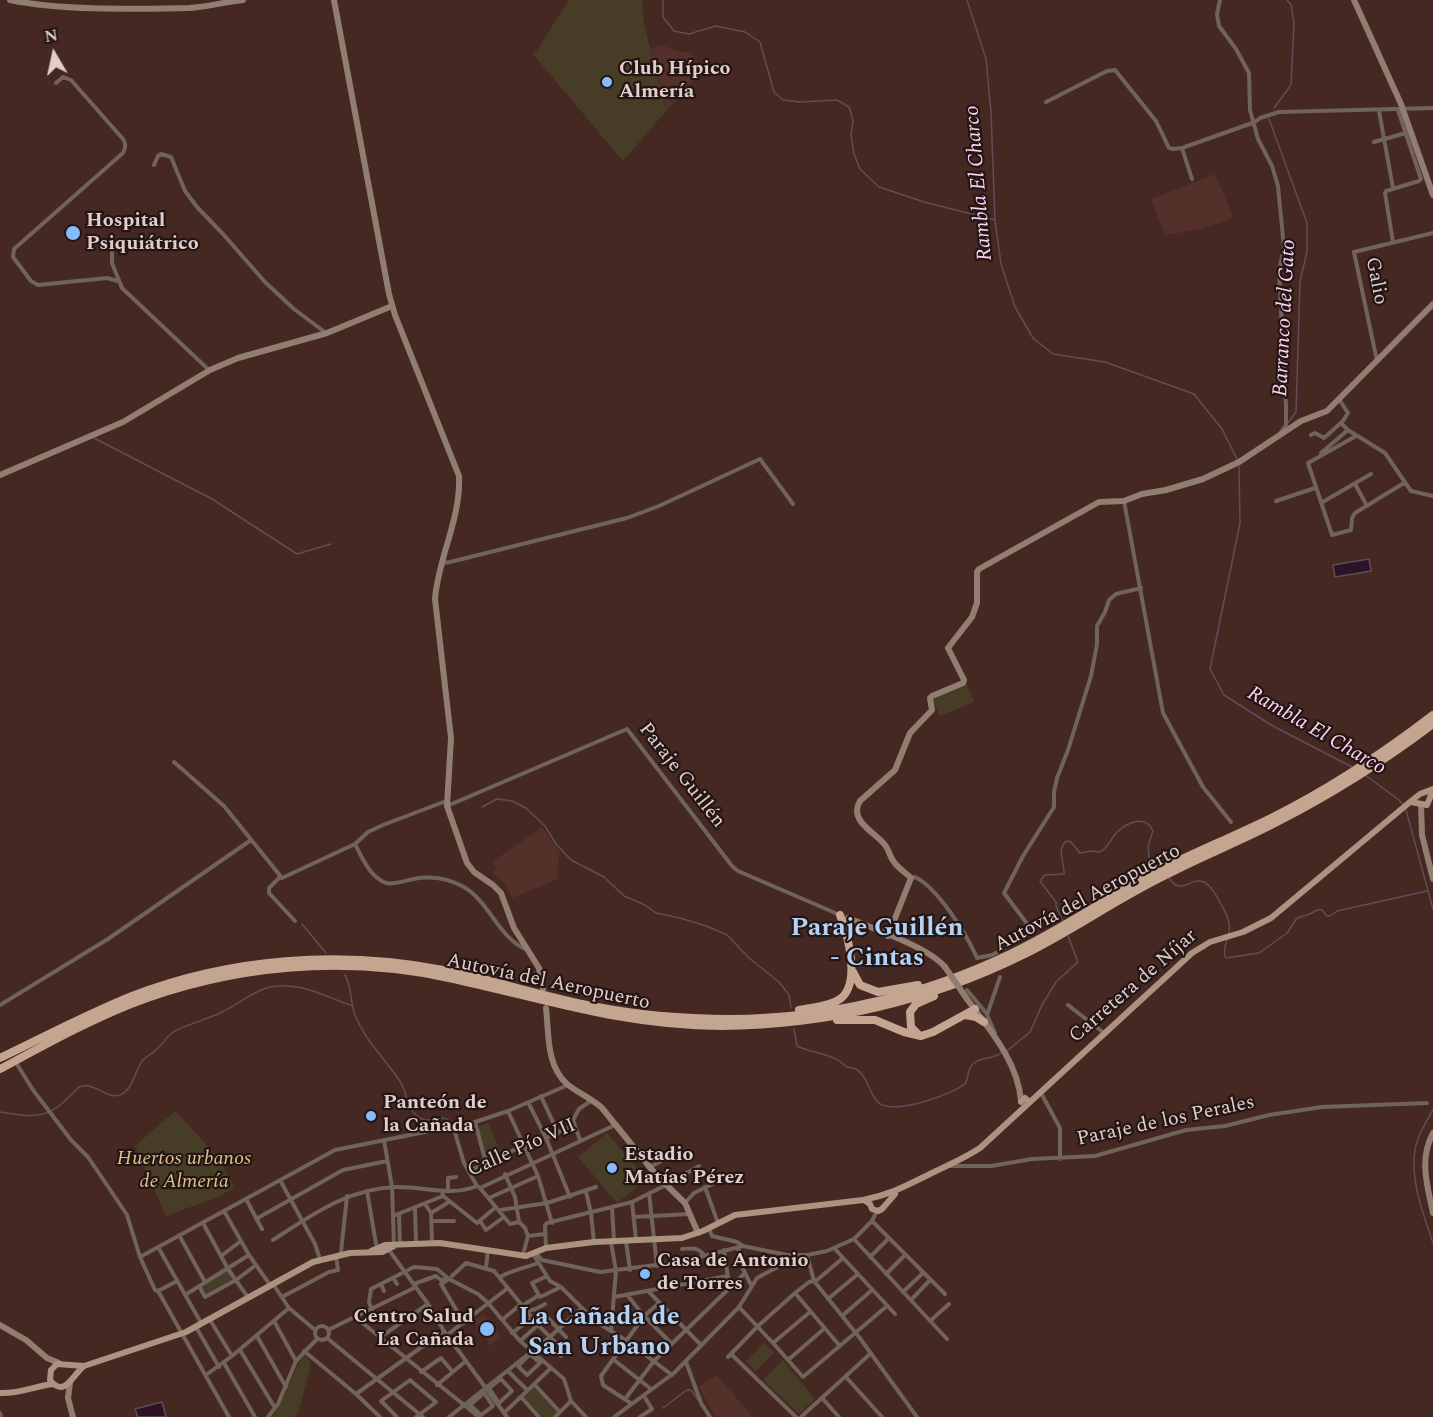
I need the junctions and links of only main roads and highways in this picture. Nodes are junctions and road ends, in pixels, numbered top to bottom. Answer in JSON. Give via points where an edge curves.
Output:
{"nodes":[{"id":1,"x":1433,"y":715,"type":"edge"},
{"id":2,"x":1433,"y":724,"type":"edge"},
{"id":3,"x":1364,"y":768,"type":"junction"},
{"id":4,"x":1354,"y":775,"type":"junction"},
{"id":5,"x":1433,"y":789,"type":"edge"},
{"id":6,"x":844,"y":916,"type":"road end"},
{"id":7,"x":852,"y":968,"type":"junction"},
{"id":8,"x":962,"y":975,"type":"junction"},
{"id":9,"x":975,"y":977,"type":"junction"},
{"id":10,"x":968,"y":999,"type":"road end"},
{"id":11,"x":975,"y":1009,"type":"road end"},
{"id":12,"x":963,"y":1015,"type":"junction"},
{"id":13,"x":986,"y":1018,"type":"road end"},
{"id":14,"x":732,"y":1019,"type":"junction"},
{"id":15,"x":773,"y":1024,"type":"junction"},
{"id":16,"x":921,"y":1036,"type":"junction"},
{"id":17,"x":0,"y":1058,"type":"edge"},
{"id":18,"x":0,"y":1069,"type":"edge"},
{"id":19,"x":897,"y":1191,"type":"junction"},
{"id":20,"x":874,"y":1199,"type":"junction"},
{"id":21,"x":884,"y":1205,"type":"junction"},
{"id":22,"x":339,"y":1254,"type":"junction"},
{"id":23,"x":271,"y":1283,"type":"junction"},
{"id":24,"x":181,"y":1333,"type":"junction"},
{"id":25,"x":69,"y":1366,"type":"junction"},
{"id":26,"x":84,"y":1366,"type":"junction"},
{"id":27,"x":50,"y":1372,"type":"junction"},
{"id":28,"x":71,"y":1380,"type":"junction"},
{"id":29,"x":42,"y":1385,"type":"junction"},
{"id":30,"x":55,"y":1385,"type":"junction"},
{"id":31,"x":0,"y":1393,"type":"edge"}],
"edges":[{"from":1,"to":3,"type":"highway","name":"Autovía del Aeropuerto"},
{"from":2,"to":3,"type":"highway","name":"Autovía del Aeropuerto"},
{"from":3,"to":4,"type":"highway","name":"Autovía del Aeropuerto"},
{"from":4,"to":8,"type":"highway","name":"Autovía del Aeropuerto","via":[[1140,880],[1022,948]]},
{"from":4,"to":9,"type":"highway","name":"Autovía del Aeropuerto","via":[[1293,814],[1164,876],[1049,942]]},
{"from":5,"to":19,"type":"main road","name":"Carretera de Níjar","via":[[1424,800],[1410,802],[1271,918],[1192,953],[1041,1092],[1024,1100],[1017,1114],[971,1154]]},
{"from":6,"to":7,"type":"highway"},
{"from":7,"to":8,"type":"highway","via":[[860,985],[878,992]]},
{"from":7,"to":14,"type":"highway","via":[[850,986],[834,1002]]},
{"from":8,"to":14,"type":"highway","name":"Autovía del Aeropuerto","via":[[856,1006]]},
{"from":9,"to":15,"type":"highway","name":"Autovía del Aeropuerto","via":[[883,1006]]},
{"from":9,"to":16,"type":"highway","via":[[912,1007],[911,1027]]},
{"from":10,"to":12,"type":"highway"},
{"from":11,"to":12,"type":"highway"},
{"from":12,"to":13,"type":"highway"},
{"from":12,"to":16,"type":"highway"},
{"from":14,"to":17,"type":"highway","name":"Autovía del Aeropuerto","via":[[613,1010],[417,965],[351,959],[296,960],[211,973],[152,989],[96,1011]]},
{"from":15,"to":16,"type":"highway","via":[[866,1019]]},
{"from":15,"to":18,"type":"highway","name":"Autovía del Aeropuerto","via":[[700,1026],[653,1022],[567,1008],[428,974],[363,967],[300,967],[225,977],[147,998],[81,1026]]},
{"from":19,"to":20,"type":"main road","name":"Carretera de Níjar"},
{"from":19,"to":21,"type":"main road","name":"Carretera de Níjar"},
{"from":20,"to":21,"type":"main road","via":[[883,1200]]},
{"from":20,"to":21,"type":"main road","name":"Carretera de Níjar","via":[[872,1209],[878,1211]]},
{"from":20,"to":22,"type":"main road","name":"Carretera de Níjar","via":[[740,1214],[675,1240],[594,1242],[546,1248],[523,1256],[432,1242]]},
{"from":22,"to":23,"type":"main road"},
{"from":22,"to":23,"type":"main road","via":[[319,1256]]},
{"from":23,"to":24,"type":"main road"},
{"from":23,"to":24,"type":"main road"},
{"from":24,"to":26,"type":"main road"},
{"from":25,"to":26,"type":"main road"},
{"from":25,"to":27,"type":"main road","via":[[59,1363]]},
{"from":25,"to":28,"type":"main road","via":[[73,1371]]},
{"from":26,"to":28,"type":"main road"},
{"from":27,"to":29,"type":"main road"},
{"from":27,"to":30,"type":"main road"},
{"from":28,"to":30,"type":"main road","via":[[64,1386]]},
{"from":29,"to":30,"type":"main road"},
{"from":29,"to":31,"type":"main road","via":[[17,1393]]}]}
